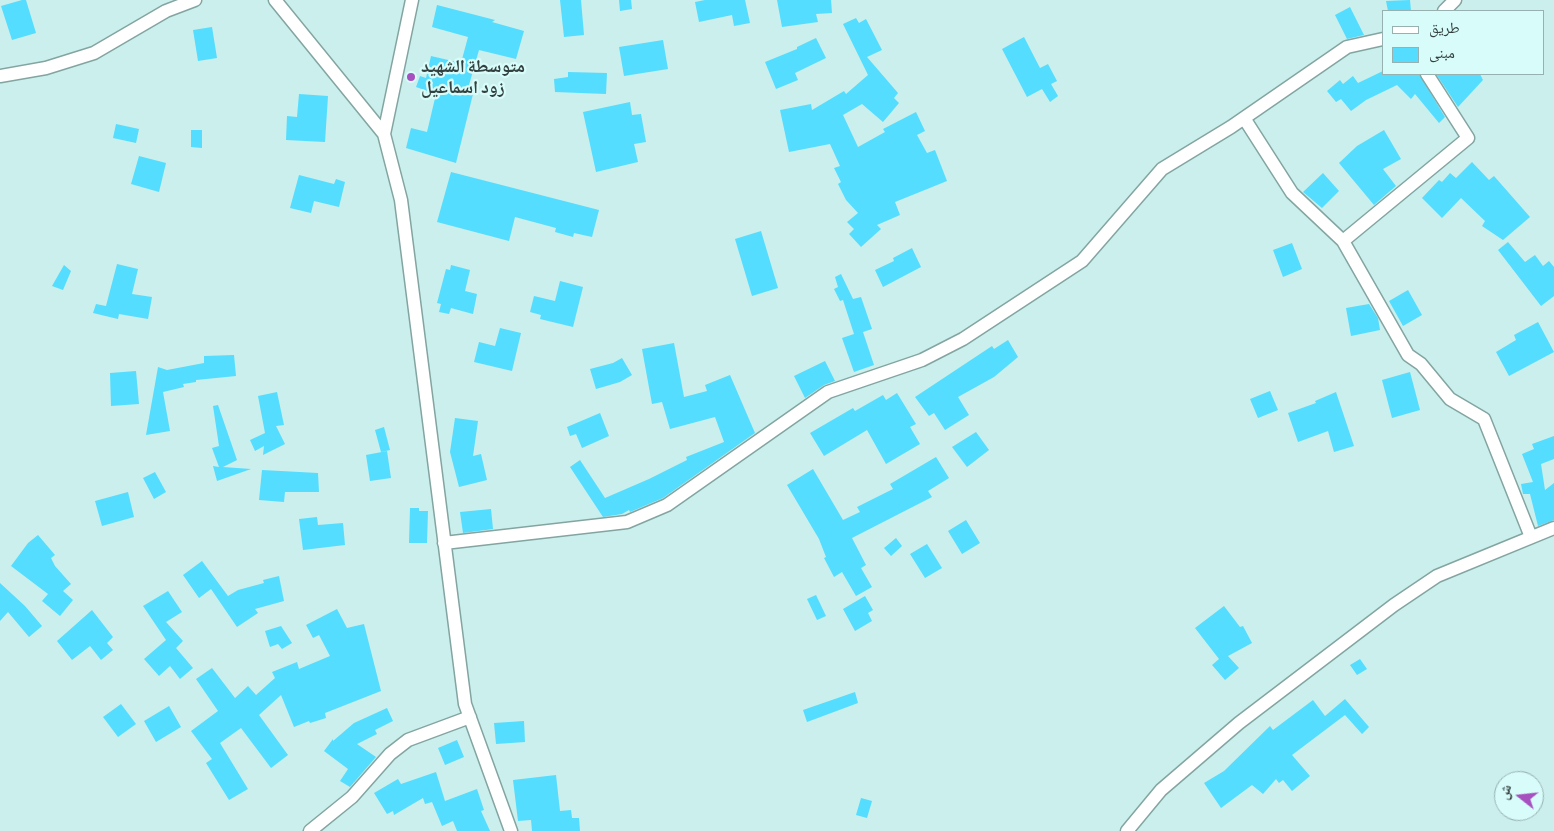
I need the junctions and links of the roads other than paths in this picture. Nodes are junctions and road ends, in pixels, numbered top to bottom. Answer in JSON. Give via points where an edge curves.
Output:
{"nodes":[{"id":1,"x":195,"y":0,"type":"edge"},
{"id":2,"x":274,"y":0,"type":"edge"},
{"id":3,"x":412,"y":0,"type":"edge"},
{"id":4,"x":1455,"y":0,"type":"edge"},
{"id":5,"x":1445,"y":10,"type":"edge"},
{"id":6,"x":1382,"y":39,"type":"edge"},
{"id":7,"x":1428,"y":75,"type":"edge"},
{"id":8,"x":0,"y":76,"type":"edge"},
{"id":9,"x":1244,"y":118,"type":"junction"},
{"id":10,"x":384,"y":134,"type":"junction"},
{"id":11,"x":1343,"y":241,"type":"junction"},
{"id":12,"x":1554,"y":528,"type":"edge"},
{"id":13,"x":1531,"y":537,"type":"junction"},
{"id":14,"x":444,"y":543,"type":"junction"},
{"id":15,"x":470,"y":717,"type":"junction"},
{"id":16,"x":310,"y":831,"type":"edge"},
{"id":17,"x":511,"y":831,"type":"edge"},
{"id":18,"x":1127,"y":831,"type":"edge"}],
"edges":[{"from":1,"to":8,"type":"street","via":[[166,11],[94,53],[46,68]]},
{"from":2,"to":10,"type":"street"},
{"from":3,"to":10,"type":"street"},
{"from":4,"to":5,"type":"street"},
{"from":6,"to":9,"type":"street","via":[[1347,47]]},
{"from":7,"to":11,"type":"street","via":[[1468,138]]},
{"from":9,"to":11,"type":"street","via":[[1292,193]]},
{"from":9,"to":14,"type":"street","via":[[1162,170],[1082,261],[963,339],[922,360],[828,392],[667,504],[627,522]]},
{"from":10,"to":14,"type":"street","via":[[401,200]]},
{"from":11,"to":13,"type":"street","via":[[1408,355],[1421,364],[1450,399],[1484,419]]},
{"from":12,"to":13,"type":"street"},
{"from":13,"to":18,"type":"street","via":[[1437,576],[1394,605],[1239,723],[1161,790]]},
{"from":14,"to":15,"type":"street","via":[[457,652]]},
{"from":15,"to":16,"type":"street","via":[[408,740],[390,754],[352,797]]},
{"from":15,"to":17,"type":"street"}]}
